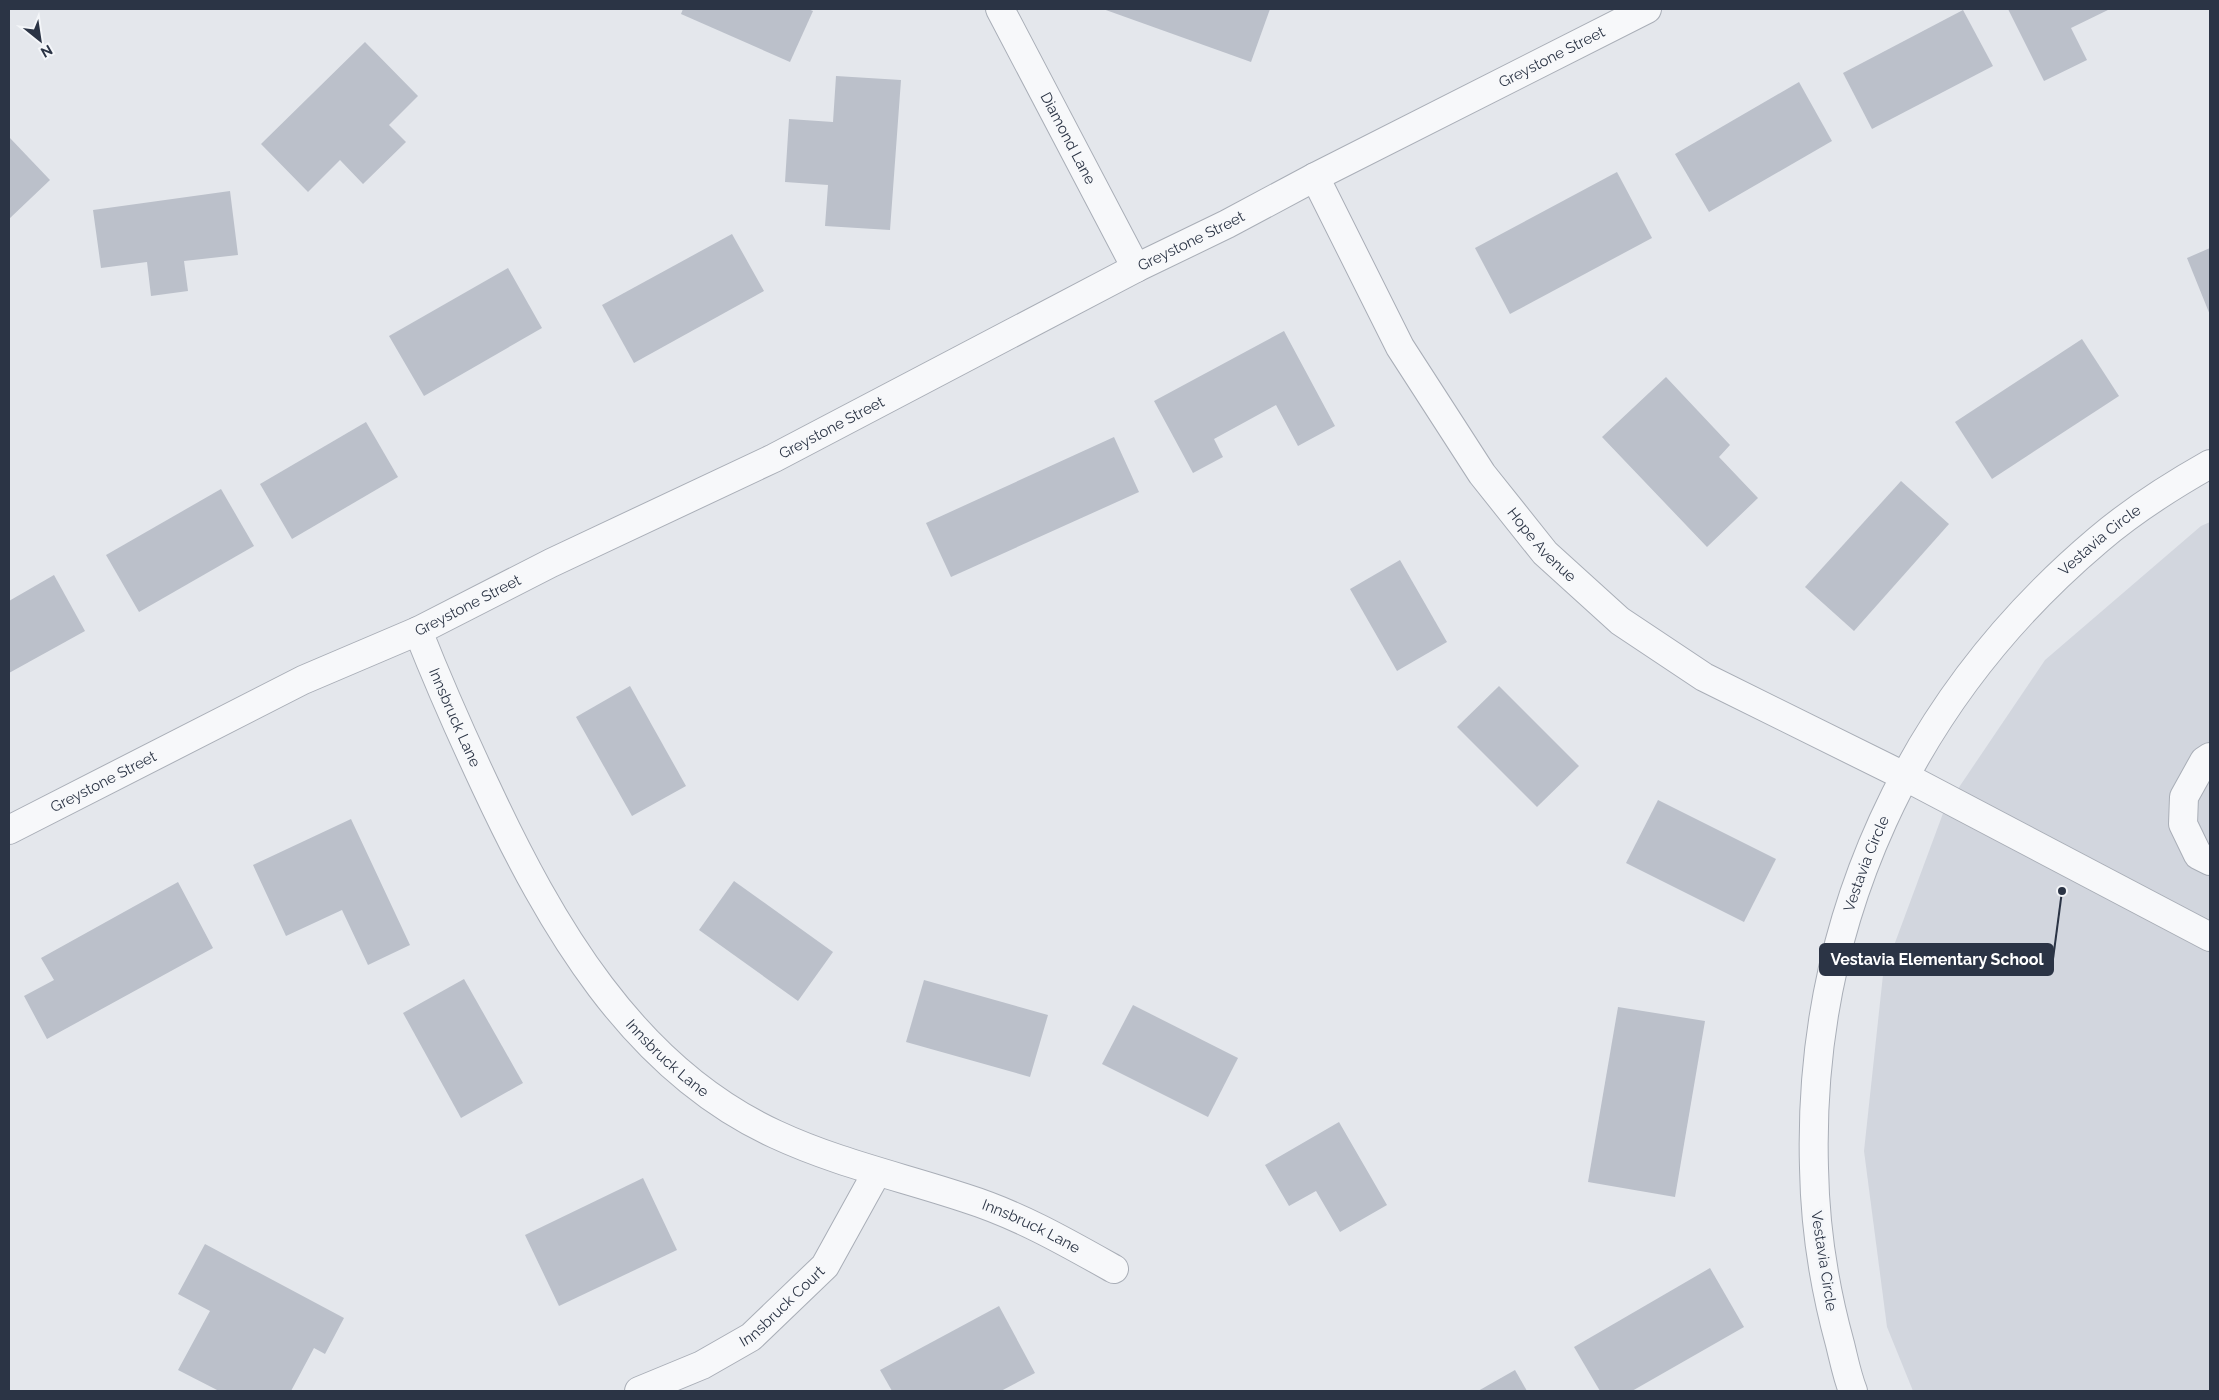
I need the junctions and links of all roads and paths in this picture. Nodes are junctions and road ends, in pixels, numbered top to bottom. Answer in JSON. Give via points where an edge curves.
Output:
{"nodes":[{"id":1,"x":1000,"y":9,"type":"edge"},
{"id":2,"x":1647,"y":9,"type":"edge"},
{"id":3,"x":1316,"y":177,"type":"junction"},
{"id":4,"x":1136,"y":268,"type":"junction"},
{"id":5,"x":2210,"y":464,"type":"edge"},
{"id":6,"x":418,"y":631,"type":"junction"},
{"id":7,"x":2210,"y":757,"type":"edge"},
{"id":8,"x":1904,"y":776,"type":"junction"},
{"id":9,"x":9,"y":830,"type":"edge"},
{"id":10,"x":2210,"y":861,"type":"edge"},
{"id":11,"x":2210,"y":937,"type":"edge"},
{"id":12,"x":877,"y":1172,"type":"junction"},
{"id":13,"x":1114,"y":1269,"type":"dead end"},
{"id":14,"x":1850,"y":1390,"type":"edge"},
{"id":15,"x":639,"y":1391,"type":"edge"}],
"edges":[{"from":1,"to":4,"type":"street","name":"Diamond Lane"},
{"from":2,"to":3,"type":"street","name":"Greystone Street"},
{"from":3,"to":4,"type":"street","name":"Greystone Street"},
{"from":3,"to":8,"type":"street","name":"Hope Avenue","via":[[1400,347],[1482,474],[1546,553],[1620,621],[1704,677]]},
{"from":4,"to":6,"type":"street","name":"Greystone Street","via":[[774,458],[550,563]]},
{"from":5,"to":8,"type":"street","name":"Vestavia Circle","via":[[2162,492],[2100,538],[2042,591],[1984,656],[1944,710]]},
{"from":6,"to":9,"type":"street","name":"Greystone Street","via":[[303,680]]},
{"from":6,"to":12,"type":"street","name":"Innsbruck Lane","via":[[444,698],[509,837],[557,924],[615,1006],[688,1080],[730,1110],[773,1134],[820,1154]]},
{"from":7,"to":10,"type":"street","via":[[2204,761],[2184,797],[2183,824],[2198,855]]},
{"from":8,"to":11,"type":"street","name":"Hope Avenue"},
{"from":8,"to":14,"type":"street","name":"Vestavia Circle","via":[[1866,858],[1838,944],[1820,1032],[1812,1122],[1815,1212],[1828,1300]]},
{"from":12,"to":13,"type":"street","name":"Innsbruck Lane","via":[[967,1198],[1029,1222]]},
{"from":12,"to":15,"type":"street","name":"Innsbruck Court","via":[[825,1266],[750,1337],[702,1365]]}]}
